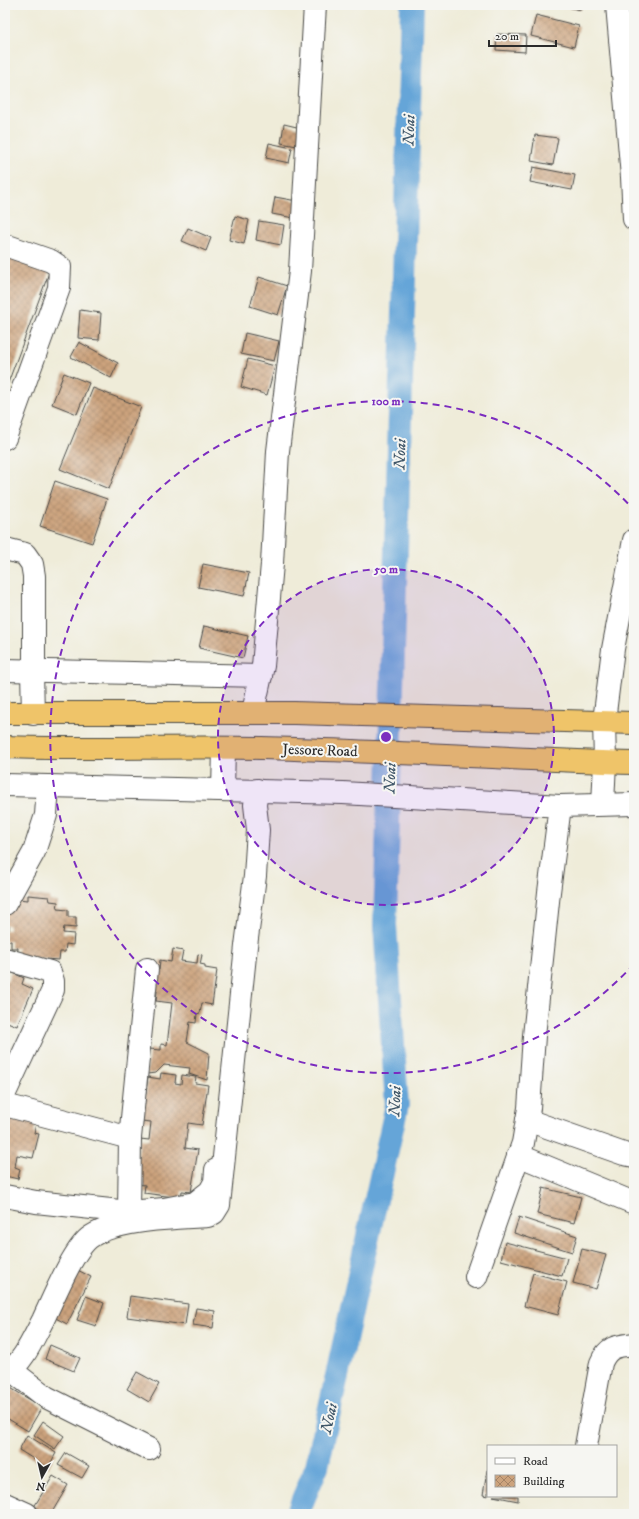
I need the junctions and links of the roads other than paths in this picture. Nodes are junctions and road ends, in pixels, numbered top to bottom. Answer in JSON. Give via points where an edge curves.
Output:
{"nodes":[{"id":1,"x":315,"y":5,"type":"edge"},
{"id":2,"x":618,"y":5,"type":"edge"},
{"id":3,"x":634,"y":219,"type":"edge"},
{"id":4,"x":5,"y":245,"type":"edge"},
{"id":5,"x":5,"y":438,"type":"edge"},
{"id":6,"x":634,"y":540,"type":"edge"},
{"id":7,"x":5,"y":549,"type":"edge"},
{"id":8,"x":5,"y":670,"type":"edge"},
{"id":9,"x":32,"y":671,"type":"junction"},
{"id":10,"x":261,"y":676,"type":"junction"},
{"id":11,"x":253,"y":712,"type":"junction"},
{"id":12,"x":5,"y":713,"type":"edge"},
{"id":13,"x":33,"y":714,"type":"junction"},
{"id":14,"x":604,"y":722,"type":"junction"},
{"id":15,"x":634,"y":723,"type":"edge"},
{"id":16,"x":5,"y":747,"type":"edge"},
{"id":17,"x":224,"y":748,"type":"junction"},
{"id":18,"x":605,"y":762,"type":"junction"},
{"id":19,"x":634,"y":763,"type":"edge"},
{"id":20,"x":5,"y":785,"type":"edge"},
{"id":21,"x":48,"y":786,"type":"junction"},
{"id":22,"x":223,"y":790,"type":"junction"},
{"id":23,"x":252,"y":790,"type":"junction"},
{"id":24,"x":603,"y":804,"type":"junction"},
{"id":25,"x":634,"y":804,"type":"edge"},
{"id":26,"x":560,"y":806,"type":"junction"},
{"id":27,"x":5,"y":904,"type":"edge"},
{"id":28,"x":5,"y":959,"type":"edge"},
{"id":29,"x":147,"y":969,"type":"dead end"},
{"id":30,"x":5,"y":1094,"type":"edge"},
{"id":31,"x":5,"y":1105,"type":"edge"},
{"id":32,"x":527,"y":1120,"type":"junction"},
{"id":33,"x":130,"y":1138,"type":"junction"},
{"id":34,"x":518,"y":1155,"type":"junction"},
{"id":35,"x":634,"y":1156,"type":"edge"},
{"id":36,"x":5,"y":1196,"type":"edge"},
{"id":37,"x":634,"y":1203,"type":"edge"},
{"id":38,"x":129,"y":1212,"type":"junction"},
{"id":39,"x":476,"y":1277,"type":"dead end"},
{"id":40,"x":634,"y":1344,"type":"edge"},
{"id":41,"x":8,"y":1373,"type":"edge"},
{"id":42,"x":586,"y":1445,"type":"edge"},
{"id":43,"x":149,"y":1449,"type":"dead end"},
{"id":44,"x":5,"y":1504,"type":"edge"},
{"id":45,"x":27,"y":1514,"type":"edge"}],
"edges":[{"from":1,"to":10,"type":"street","via":[[300,271],[278,451],[272,564]]},
{"from":2,"to":3,"type":"street"},
{"from":4,"to":5,"type":"street","via":[[51,260],[60,267],[59,288]]},
{"from":6,"to":14,"type":"street","via":[[613,649]]},
{"from":7,"to":9,"type":"street","via":[[26,554],[32,564],[35,592]]},
{"from":8,"to":9,"type":"street"},
{"from":9,"to":10,"type":"street"},
{"from":9,"to":13,"type":"street"},
{"from":10,"to":11,"type":"street"},
{"from":11,"to":13,"type":"highway"},
{"from":11,"to":14,"type":"highway"},
{"from":12,"to":13,"type":"highway"},
{"from":14,"to":15,"type":"highway"},
{"from":14,"to":18,"type":"street"},
{"from":16,"to":17,"type":"highway","name":"Jessore Road"},
{"from":17,"to":18,"type":"highway","name":"Jessore Road"},
{"from":17,"to":22,"type":"street"},
{"from":18,"to":19,"type":"highway","name":"Jessore Road"},
{"from":18,"to":24,"type":"street"},
{"from":20,"to":21,"type":"street"},
{"from":21,"to":22,"type":"street"},
{"from":21,"to":27,"type":"street","via":[[46,815],[34,852]]},
{"from":22,"to":23,"type":"street"},
{"from":23,"to":26,"type":"street"},
{"from":23,"to":38,"type":"street","via":[[245,826],[215,1182],[210,1191],[195,1203]]},
{"from":23,"to":41,"type":"street","via":[[258,830],[255,876],[219,1205],[214,1213],[208,1216],[141,1221],[103,1230],[88,1239],[75,1254],[25,1355]]},
{"from":24,"to":25,"type":"street"},
{"from":24,"to":26,"type":"street"},
{"from":26,"to":32,"type":"street","via":[[545,923]]},
{"from":28,"to":30,"type":"street","via":[[50,972],[53,981],[53,990]]},
{"from":29,"to":33,"type":"street"},
{"from":31,"to":33,"type":"street"},
{"from":32,"to":34,"type":"street"},
{"from":32,"to":35,"type":"street"},
{"from":33,"to":38,"type":"street"},
{"from":34,"to":37,"type":"street"},
{"from":34,"to":39,"type":"street"},
{"from":36,"to":38,"type":"street"},
{"from":40,"to":42,"type":"street","via":[[616,1346],[605,1352]]},
{"from":41,"to":43,"type":"street","via":[[46,1397]]},
{"from":44,"to":45,"type":"street"}]}
